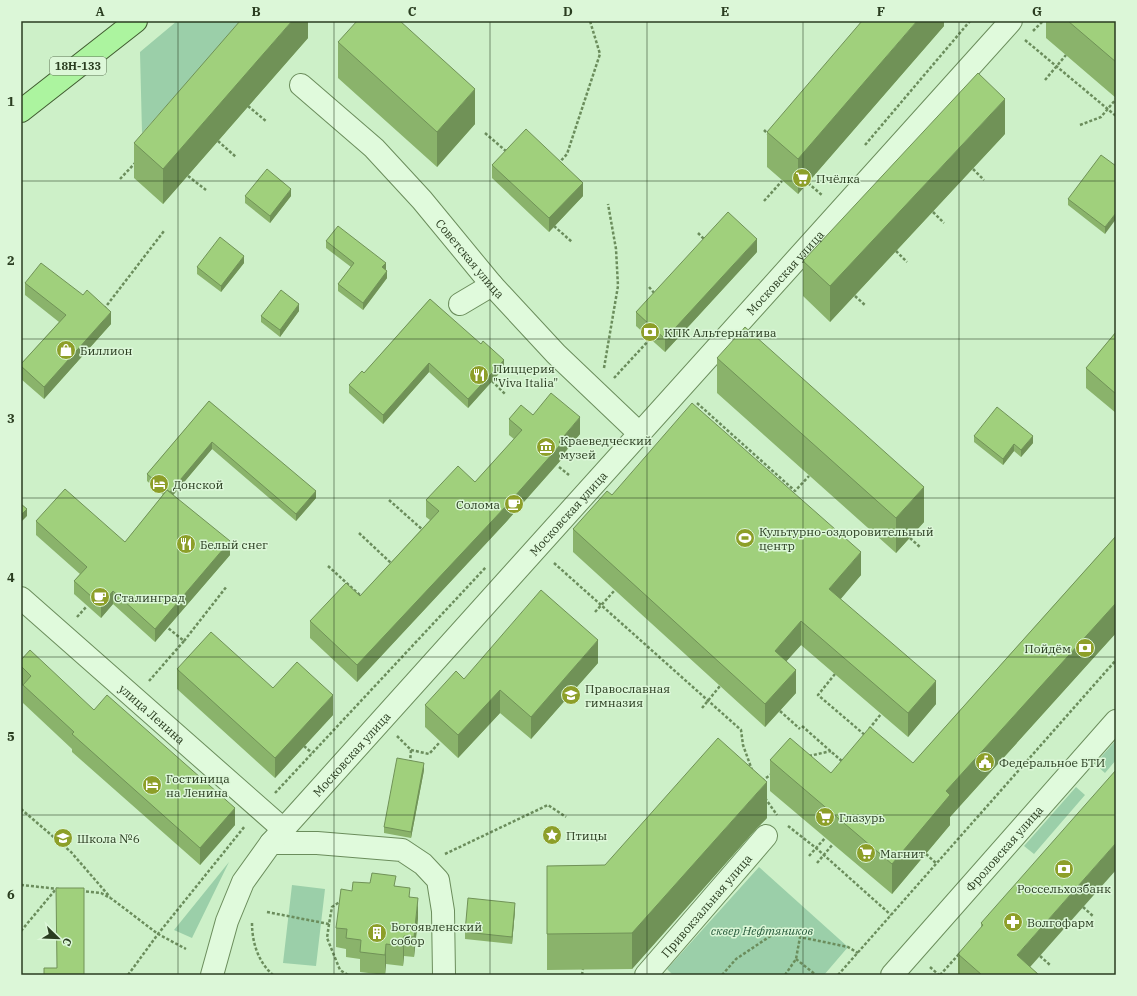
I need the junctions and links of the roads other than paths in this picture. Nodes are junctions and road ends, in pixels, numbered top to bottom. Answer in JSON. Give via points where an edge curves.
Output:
{"nodes":[{"id":1,"x":136,"y":21,"type":"edge"},
{"id":2,"x":1011,"y":21,"type":"edge"},
{"id":3,"x":301,"y":85,"type":"dead end"},
{"id":4,"x":21,"y":111,"type":"edge"},
{"id":5,"x":492,"y":285,"type":"junction"},
{"id":6,"x":460,"y":304,"type":"dead end"},
{"id":7,"x":640,"y":434,"type":"junction"},
{"id":8,"x":21,"y":598,"type":"edge"},
{"id":9,"x":1116,"y":721,"type":"edge"},
{"id":10,"x":773,"y":828,"type":"road end"},
{"id":11,"x":277,"y":836,"type":"junction"},
{"id":12,"x":212,"y":975,"type":"edge"},
{"id":13,"x":444,"y":975,"type":"edge"},
{"id":14,"x":646,"y":975,"type":"edge"},
{"id":15,"x":892,"y":975,"type":"edge"}],
"edges":[{"from":1,"to":4,"type":"main road","number":"18Н-133"},
{"from":2,"to":7,"type":"street","name":"Московская улица"},
{"from":3,"to":5,"type":"street","name":"Советская улица","via":[[374,148],[422,200]]},
{"from":5,"to":6,"type":"street"},
{"from":5,"to":7,"type":"street","name":"Советская улица","via":[[556,354]]},
{"from":7,"to":11,"type":"street","name":"Московская улица"},
{"from":8,"to":11,"type":"street","name":"улица Ленина","via":[[260,808]]},
{"from":9,"to":15,"type":"street","name":"Фроловская улица"},
{"from":10,"to":14,"type":"street","name":"Привокзальная улица"},
{"from":11,"to":12,"type":"street","name":"Московская улица","via":[[243,882],[227,921]]},
{"from":11,"to":13,"type":"street","via":[[317,843],[402,850],[423,864],[438,880],[443,911]]}]}
